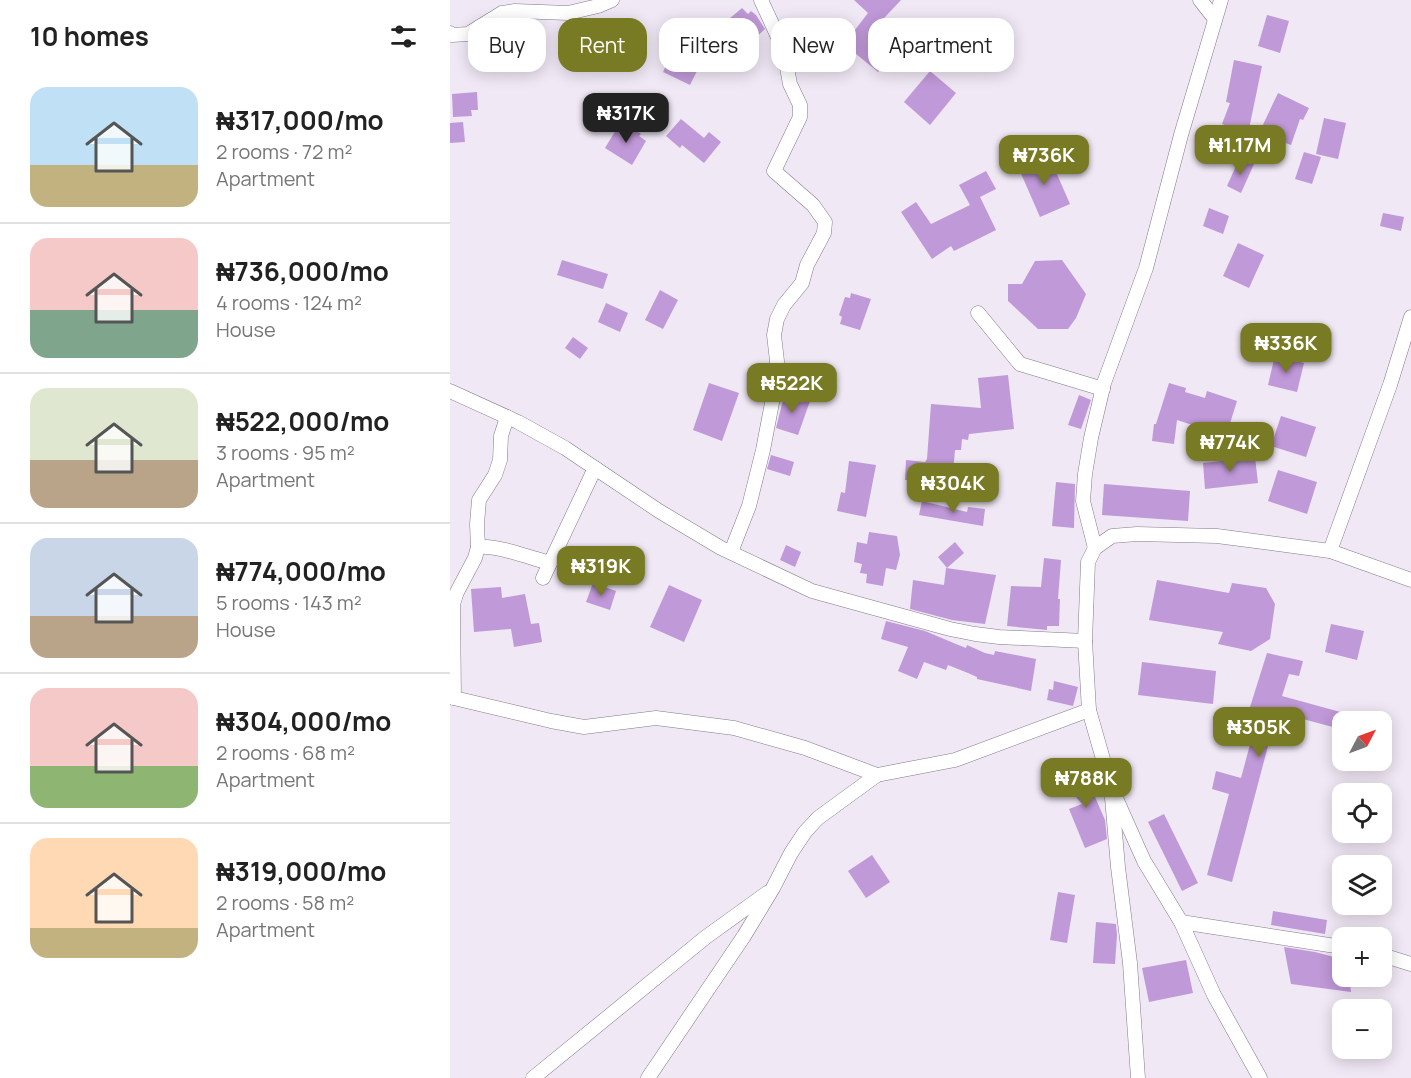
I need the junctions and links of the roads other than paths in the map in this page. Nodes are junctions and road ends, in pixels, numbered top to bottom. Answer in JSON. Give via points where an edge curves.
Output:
{"nodes":[{"id":1,"x":612,"y":0,"type":"edge"},
{"id":2,"x":761,"y":0,"type":"edge"},
{"id":3,"x":1200,"y":0,"type":"edge"},
{"id":4,"x":1221,"y":0,"type":"edge"},
{"id":5,"x":1215,"y":19,"type":"junction"},
{"id":6,"x":450,"y":33,"type":"edge"},
{"id":7,"x":978,"y":313,"type":"dead end"},
{"id":8,"x":1411,"y":317,"type":"edge"},
{"id":9,"x":1103,"y":389,"type":"junction"},
{"id":10,"x":450,"y":391,"type":"edge"},
{"id":11,"x":507,"y":417,"type":"junction"},
{"id":12,"x":595,"y":468,"type":"junction"},
{"id":13,"x":478,"y":547,"type":"junction"},
{"id":14,"x":1095,"y":548,"type":"junction"},
{"id":15,"x":1330,"y":551,"type":"junction"},
{"id":16,"x":731,"y":552,"type":"junction"},
{"id":17,"x":550,"y":563,"type":"junction"},
{"id":18,"x":543,"y":578,"type":"dead end"},
{"id":19,"x":1411,"y":580,"type":"edge"},
{"id":20,"x":1085,"y":641,"type":"junction"},
{"id":21,"x":452,"y":697,"type":"edge"},
{"id":22,"x":1089,"y":710,"type":"junction"},
{"id":23,"x":877,"y":775,"type":"junction"},
{"id":24,"x":1111,"y":787,"type":"junction"},
{"id":25,"x":773,"y":888,"type":"junction"},
{"id":26,"x":1181,"y":922,"type":"junction"},
{"id":27,"x":1332,"y":945,"type":"edge"},
{"id":28,"x":1392,"y":958,"type":"edge"},
{"id":29,"x":1411,"y":964,"type":"edge"},
{"id":30,"x":533,"y":1078,"type":"edge"},
{"id":31,"x":648,"y":1078,"type":"edge"},
{"id":32,"x":1138,"y":1078,"type":"edge"},
{"id":33,"x":1260,"y":1078,"type":"edge"}],
"edges":[{"from":1,"to":6,"type":"street","via":[[568,13],[501,13],[468,34]]},
{"from":2,"to":16,"type":"street","via":[[778,37],[790,84],[800,105],[800,117],[774,171],[813,205],[825,222],[802,283],[777,319],[776,382],[763,450],[749,506]]},
{"from":3,"to":5,"type":"street"},
{"from":4,"to":5,"type":"street"},
{"from":5,"to":9,"type":"street","via":[[1146,268]]},
{"from":7,"to":9,"type":"street","via":[[1020,364]]},
{"from":8,"to":15,"type":"street"},
{"from":9,"to":14,"type":"street","via":[[1084,474],[1083,501]]},
{"from":10,"to":11,"type":"street"},
{"from":11,"to":12,"type":"street"},
{"from":11,"to":13,"type":"street","via":[[500,460],[480,500]]},
{"from":12,"to":16,"type":"street"},
{"from":12,"to":17,"type":"street"},
{"from":13,"to":17,"type":"street"},
{"from":13,"to":21,"type":"street","via":[[453,604]]},
{"from":14,"to":15,"type":"street","via":[[1112,536],[1137,534],[1217,536]]},
{"from":14,"to":20,"type":"street","via":[[1086,574]]},
{"from":15,"to":19,"type":"street"},
{"from":16,"to":20,"type":"street","via":[[812,591],[950,629],[999,637]]},
{"from":17,"to":18,"type":"street"},
{"from":20,"to":22,"type":"street"},
{"from":21,"to":23,"type":"street","via":[[584,727],[656,718],[734,728],[805,748]]},
{"from":22,"to":23,"type":"street","via":[[955,760]]},
{"from":22,"to":24,"type":"street"},
{"from":23,"to":25,"type":"street","via":[[805,832]]},
{"from":24,"to":26,"type":"street","via":[[1144,861]]},
{"from":24,"to":32,"type":"street","via":[[1131,963]]},
{"from":25,"to":30,"type":"street","via":[[706,937]]},
{"from":25,"to":31,"type":"street"},
{"from":26,"to":27,"type":"street"},
{"from":26,"to":33,"type":"street","via":[[1214,995]]},
{"from":28,"to":29,"type":"street"}]}
